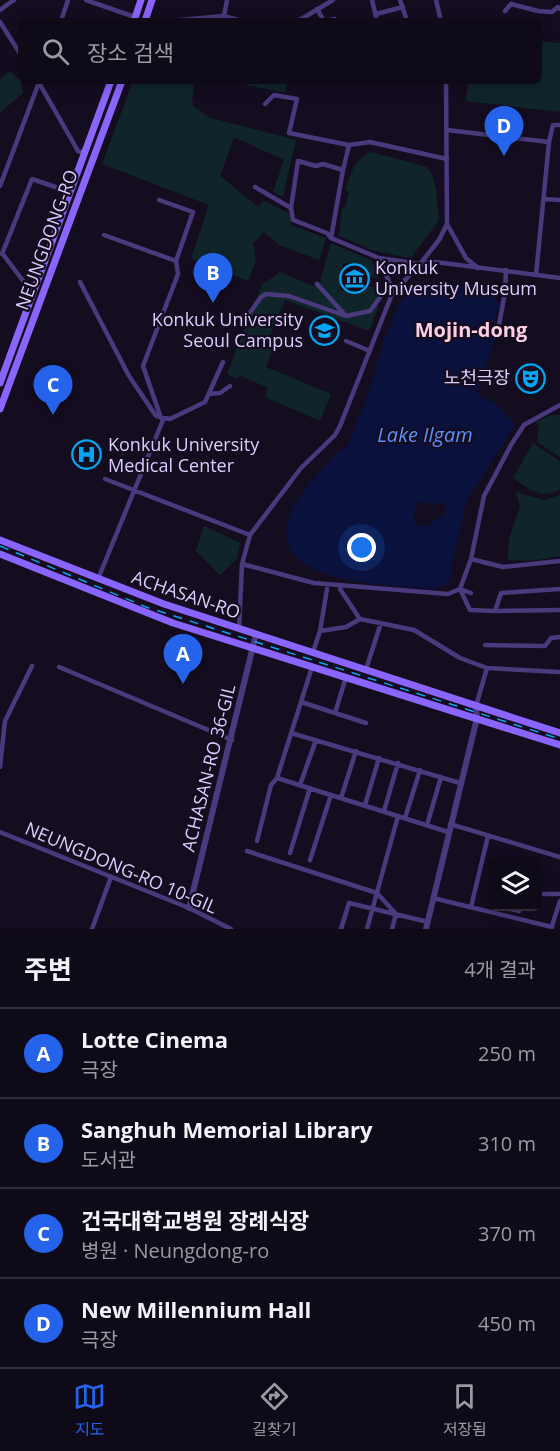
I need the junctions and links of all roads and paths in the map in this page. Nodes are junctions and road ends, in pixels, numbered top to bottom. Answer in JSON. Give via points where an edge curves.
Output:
{"nodes":[{"id":1,"x":14,"y":0,"type":"edge"},
{"id":2,"x":68,"y":0,"type":"edge"},
{"id":3,"x":86,"y":0,"type":"edge"},
{"id":4,"x":108,"y":0,"type":"edge"},
{"id":5,"x":141,"y":0,"type":"edge"},
{"id":6,"x":152,"y":0,"type":"edge"},
{"id":7,"x":226,"y":0,"type":"edge"},
{"id":8,"x":333,"y":0,"type":"edge"},
{"id":9,"x":372,"y":0,"type":"edge"},
{"id":10,"x":400,"y":0,"type":"edge"},
{"id":11,"x":436,"y":0,"type":"edge"},
{"id":12,"x":555,"y":0,"type":"edge"},
{"id":13,"x":324,"y":1,"type":"edge"},
{"id":14,"x":511,"y":2,"type":"edge"},
{"id":15,"x":403,"y":7,"type":"junction"},
{"id":16,"x":559,"y":8,"type":"edge"},
{"id":17,"x":113,"y":9,"type":"junction"},
{"id":18,"x":317,"y":9,"type":"junction"},
{"id":19,"x":0,"y":10,"type":"edge"},
{"id":20,"x":505,"y":11,"type":"dead end"},
{"id":21,"x":376,"y":14,"type":"junction"},
{"id":22,"x":224,"y":16,"type":"junction"},
{"id":23,"x":62,"y":18,"type":"edge"},
{"id":24,"x":132,"y":18,"type":"edge"},
{"id":25,"x":134,"y":18,"type":"edge"},
{"id":26,"x":146,"y":18,"type":"edge"},
{"id":27,"x":202,"y":18,"type":"edge"},
{"id":28,"x":231,"y":18,"type":"edge"},
{"id":29,"x":303,"y":18,"type":"edge"},
{"id":30,"x":322,"y":18,"type":"edge"},
{"id":31,"x":377,"y":18,"type":"edge"},
{"id":32,"x":406,"y":18,"type":"edge"},
{"id":33,"x":440,"y":18,"type":"edge"},
{"id":34,"x":0,"y":22,"type":"edge"},
{"id":35,"x":18,"y":50,"type":"edge"},
{"id":36,"x":38,"y":84,"type":"edge"},
{"id":37,"x":39,"y":84,"type":"edge"},
{"id":38,"x":110,"y":84,"type":"edge"},
{"id":39,"x":121,"y":84,"type":"edge"},
{"id":40,"x":446,"y":84,"type":"edge"},
{"id":41,"x":265,"y":104,"type":"dead end"},
{"id":42,"x":560,"y":125,"type":"edge"},
{"id":43,"x":447,"y":130,"type":"junction"},
{"id":44,"x":549,"y":142,"type":"junction"},
{"id":45,"x":349,"y":145,"type":"junction"},
{"id":46,"x":84,"y":153,"type":"junction"},
{"id":47,"x":447,"y":159,"type":"junction"},
{"id":48,"x":0,"y":163,"type":"edge"},
{"id":49,"x":6,"y":170,"type":"junction"},
{"id":50,"x":343,"y":170,"type":"junction"},
{"id":51,"x":0,"y":186,"type":"edge"},
{"id":52,"x":255,"y":187,"type":"dead end"},
{"id":53,"x":70,"y":192,"type":"junction"},
{"id":54,"x":544,"y":199,"type":"junction"},
{"id":55,"x":159,"y":200,"type":"dead end"},
{"id":56,"x":560,"y":200,"type":"edge"},
{"id":57,"x":291,"y":208,"type":"junction"},
{"id":58,"x":447,"y":224,"type":"junction"},
{"id":59,"x":333,"y":228,"type":"junction"},
{"id":60,"x":327,"y":233,"type":"junction"},
{"id":61,"x":104,"y":235,"type":"dead end"},
{"id":62,"x":331,"y":238,"type":"junction"},
{"id":63,"x":1,"y":252,"type":"edge"},
{"id":64,"x":379,"y":258,"type":"junction"},
{"id":65,"x":176,"y":261,"type":"junction"},
{"id":66,"x":420,"y":264,"type":"junction"},
{"id":67,"x":478,"y":268,"type":"junction"},
{"id":68,"x":506,"y":270,"type":"junction"},
{"id":69,"x":536,"y":275,"type":"junction"},
{"id":70,"x":560,"y":278,"type":"edge"},
{"id":71,"x":80,"y":282,"type":"dead end"},
{"id":72,"x":317,"y":284,"type":"dead end"},
{"id":73,"x":390,"y":284,"type":"junction"},
{"id":74,"x":33,"y":294,"type":"junction"},
{"id":75,"x":392,"y":294,"type":"junction"},
{"id":76,"x":249,"y":314,"type":"dead end"},
{"id":77,"x":346,"y":316,"type":"junction"},
{"id":78,"x":24,"y":317,"type":"junction"},
{"id":79,"x":33,"y":319,"type":"junction"},
{"id":80,"x":497,"y":336,"type":"dead end"},
{"id":81,"x":346,"y":342,"type":"dead end"},
{"id":82,"x":370,"y":351,"type":"junction"},
{"id":83,"x":224,"y":362,"type":"dead end"},
{"id":84,"x":0,"y":383,"type":"edge"},
{"id":85,"x":230,"y":386,"type":"dead end"},
{"id":86,"x":209,"y":394,"type":"junction"},
{"id":87,"x":560,"y":405,"type":"edge"},
{"id":88,"x":0,"y":409,"type":"edge"},
{"id":89,"x":560,"y":411,"type":"edge"},
{"id":90,"x":551,"y":412,"type":"junction"},
{"id":91,"x":163,"y":420,"type":"junction"},
{"id":92,"x":105,"y":479,"type":"dead end"},
{"id":93,"x":135,"y":489,"type":"junction"},
{"id":94,"x":250,"y":535,"type":"junction"},
{"id":95,"x":0,"y":540,"type":"edge"},
{"id":96,"x":0,"y":554,"type":"edge"},
{"id":97,"x":471,"y":559,"type":"junction"},
{"id":98,"x":560,"y":561,"type":"edge"},
{"id":99,"x":242,"y":564,"type":"junction"},
{"id":100,"x":98,"y":579,"type":"junction"},
{"id":101,"x":340,"y":589,"type":"dead end"},
{"id":102,"x":460,"y":589,"type":"junction"},
{"id":103,"x":560,"y":589,"type":"edge"},
{"id":104,"x":327,"y":590,"type":"dead end"},
{"id":105,"x":471,"y":593,"type":"dead end"},
{"id":106,"x":560,"y":610,"type":"edge"},
{"id":107,"x":495,"y":611,"type":"junction"},
{"id":108,"x":360,"y":619,"type":"junction"},
{"id":109,"x":381,"y":623,"type":"junction"},
{"id":110,"x":239,"y":629,"type":"junction"},
{"id":111,"x":320,"y":631,"type":"junction"},
{"id":112,"x":256,"y":634,"type":"junction"},
{"id":113,"x":560,"y":637,"type":"edge"},
{"id":114,"x":485,"y":645,"type":"dead end"},
{"id":115,"x":252,"y":649,"type":"junction"},
{"id":116,"x":313,"y":652,"type":"junction"},
{"id":117,"x":32,"y":666,"type":"dead end"},
{"id":118,"x":59,"y":667,"type":"dead end"},
{"id":119,"x":312,"y":667,"type":"junction"},
{"id":120,"x":487,"y":668,"type":"junction"},
{"id":121,"x":366,"y":669,"type":"junction"},
{"id":122,"x":560,"y":672,"type":"edge"},
{"id":123,"x":346,"y":677,"type":"junction"},
{"id":124,"x":301,"y":702,"type":"junction"},
{"id":125,"x":476,"y":706,"type":"junction"},
{"id":126,"x":335,"y":713,"type":"junction"},
{"id":127,"x":477,"y":718,"type":"junction"},
{"id":128,"x":366,"y":723,"type":"dead end"},
{"id":129,"x":291,"y":733,"type":"junction"},
{"id":130,"x":560,"y":733,"type":"edge"},
{"id":131,"x":232,"y":740,"type":"junction"},
{"id":132,"x":316,"y":740,"type":"junction"},
{"id":133,"x":560,"y":745,"type":"edge"},
{"id":134,"x":356,"y":751,"type":"junction"},
{"id":135,"x":379,"y":758,"type":"junction"},
{"id":136,"x":398,"y":763,"type":"junction"},
{"id":137,"x":0,"y":767,"type":"edge"},
{"id":138,"x":420,"y":770,"type":"junction"},
{"id":139,"x":441,"y":777,"type":"junction"},
{"id":140,"x":277,"y":778,"type":"junction"},
{"id":141,"x":460,"y":783,"type":"junction"},
{"id":142,"x":300,"y":785,"type":"junction"},
{"id":143,"x":310,"y":788,"type":"junction"},
{"id":144,"x":331,"y":795,"type":"junction"},
{"id":145,"x":341,"y":798,"type":"junction"},
{"id":146,"x":365,"y":806,"type":"junction"},
{"id":147,"x":384,"y":811,"type":"junction"},
{"id":148,"x":398,"y":816,"type":"junction"},
{"id":149,"x":405,"y":818,"type":"junction"},
{"id":150,"x":427,"y":825,"type":"junction"},
{"id":151,"x":449,"y":828,"type":"junction"},
{"id":152,"x":0,"y":832,"type":"edge"},
{"id":153,"x":488,"y":836,"type":"junction"},
{"id":154,"x":257,"y":841,"type":"dead end"},
{"id":155,"x":247,"y":851,"type":"dead end"},
{"id":156,"x":290,"y":853,"type":"dead end"},
{"id":157,"x":560,"y":856,"type":"edge"},
{"id":158,"x":310,"y":860,"type":"dead end"},
{"id":159,"x":111,"y":877,"type":"junction"},
{"id":160,"x":377,"y":893,"type":"junction"},
{"id":161,"x":542,"y":894,"type":"edge"},
{"id":162,"x":560,"y":894,"type":"edge"},
{"id":163,"x":433,"y":898,"type":"junction"},
{"id":164,"x":560,"y":901,"type":"edge"},
{"id":165,"x":471,"y":907,"type":"junction"},
{"id":166,"x":189,"y":908,"type":"junction"},
{"id":167,"x":373,"y":909,"type":"junction"},
{"id":168,"x":396,"y":914,"type":"junction"},
{"id":169,"x":427,"y":926,"type":"edge"},
{"id":170,"x":552,"y":928,"type":"edge"},
{"id":171,"x":92,"y":929,"type":"edge"},
{"id":172,"x":231,"y":929,"type":"edge"},
{"id":173,"x":341,"y":929,"type":"edge"},
{"id":174,"x":367,"y":929,"type":"edge"},
{"id":175,"x":392,"y":929,"type":"edge"}],
"edges":[{"from":1,"to":19,"type":"street"},
{"from":2,"to":23,"type":"street"},
{"from":3,"to":17,"type":"street"},
{"from":4,"to":17,"type":"street"},
{"from":5,"to":25,"type":"main road"},
{"from":6,"to":26,"type":"main road"},
{"from":7,"to":22,"type":"street"},
{"from":8,"to":13,"type":"street"},
{"from":9,"to":21,"type":"street"},
{"from":10,"to":15,"type":"street"},
{"from":11,"to":33,"type":"street"},
{"from":12,"to":16,"type":"street"},
{"from":13,"to":18,"type":"street"},
{"from":14,"to":16,"type":"street","via":[[538,11]]},
{"from":14,"to":20,"type":"street"},
{"from":15,"to":21,"type":"street"},
{"from":15,"to":32,"type":"street"},
{"from":17,"to":24,"type":"street"},
{"from":18,"to":29,"type":"street"},
{"from":18,"to":30,"type":"street"},
{"from":21,"to":31,"type":"street"},
{"from":22,"to":27,"type":"street"},
{"from":22,"to":28,"type":"street"},
{"from":34,"to":35,"type":"street"},
{"from":36,"to":49,"type":"street"},
{"from":37,"to":46,"type":"street","via":[[78,151]]},
{"from":38,"to":46,"type":"main road","name":"NEUNGDONG-RO"},
{"from":39,"to":79,"type":"main road","name":"NEUNGDONG-RO"},
{"from":40,"to":43,"type":"street"},
{"from":41,"to":45,"type":"street","via":[[274,95],[297,99],[289,133]]},
{"from":42,"to":44,"type":"street","via":[[553,125]]},
{"from":43,"to":44,"type":"street"},
{"from":43,"to":47,"type":"street"},
{"from":44,"to":54,"type":"street"},
{"from":45,"to":47,"type":"street","via":[[370,142]]},
{"from":45,"to":50,"type":"street"},
{"from":46,"to":53,"type":"main road","name":"NEUNGDONG-RO"},
{"from":47,"to":58,"type":"street"},
{"from":48,"to":49,"type":"street"},
{"from":49,"to":51,"type":"street"},
{"from":50,"to":57,"type":"street","via":[[298,161]]},
{"from":50,"to":59,"type":"street"},
{"from":52,"to":57,"type":"street"},
{"from":53,"to":63,"type":"street","via":[[32,178]]},
{"from":53,"to":74,"type":"main road","name":"NEUNGDONG-RO"},
{"from":54,"to":56,"type":"street"},
{"from":54,"to":69,"type":"street"},
{"from":55,"to":65,"type":"street","via":[[193,212]]},
{"from":57,"to":60,"type":"street","via":[[293,220]]},
{"from":58,"to":66,"type":"street"},
{"from":58,"to":67,"type":"street","via":[[466,258]]},
{"from":59,"to":60,"type":"street"},
{"from":59,"to":62,"type":"street"},
{"from":60,"to":62,"type":"street"},
{"from":61,"to":65,"type":"street"},
{"from":62,"to":64,"type":"street"},
{"from":63,"to":74,"type":"street"},
{"from":64,"to":66,"type":"street"},
{"from":64,"to":73,"type":"street"},
{"from":65,"to":91,"type":"street","via":[[178,274],[142,366]]},
{"from":66,"to":67,"type":"street","via":[[435,262]]},
{"from":66,"to":75,"type":"street"},
{"from":67,"to":68,"type":"street"},
{"from":68,"to":69,"type":"street"},
{"from":68,"to":80,"type":"street"},
{"from":69,"to":70,"type":"street"},
{"from":71,"to":91,"type":"street","via":[[146,403]]},
{"from":72,"to":77,"type":"street"},
{"from":73,"to":75,"type":"street"},
{"from":73,"to":77,"type":"street","via":[[370,311]]},
{"from":74,"to":78,"type":"main road","name":"NEUNGDONG-RO"},
{"from":75,"to":82,"type":"street"},
{"from":76,"to":77,"type":"street","via":[[261,297],[278,294]]},
{"from":78,"to":79,"type":"main road"},
{"from":78,"to":84,"type":"main road","name":"NEUNGDONG-RO"},
{"from":79,"to":88,"type":"main road","name":"NEUNGDONG-RO"},
{"from":81,"to":82,"type":"street"},
{"from":82,"to":94,"type":"street","via":[[335,435],[301,468]]},
{"from":83,"to":86,"type":"street"},
{"from":85,"to":86,"type":"street"},
{"from":86,"to":91,"type":"street","via":[[203,403]]},
{"from":87,"to":90,"type":"street"},
{"from":89,"to":90,"type":"street"},
{"from":90,"to":97,"type":"street","via":[[524,425],[511,446],[484,496]]},
{"from":91,"to":93,"type":"street"},
{"from":92,"to":93,"type":"street"},
{"from":93,"to":94,"type":"street"},
{"from":93,"to":100,"type":"street"},
{"from":94,"to":99,"type":"street"},
{"from":95,"to":100,"type":"main road","name":"ACHASAN-RO"},
{"from":96,"to":115,"type":"main road","name":"ACHASAN-RO","via":[[173,623]]},
{"from":97,"to":98,"type":"street","via":[[503,567]]},
{"from":97,"to":102,"type":"street"},
{"from":99,"to":102,"type":"street","via":[[314,583],[448,594]]},
{"from":99,"to":110,"type":"street"},
{"from":100,"to":110,"type":"main road","name":"ACHASAN-RO"},
{"from":101,"to":108,"type":"street"},
{"from":102,"to":105,"type":"street"},
{"from":102,"to":107,"type":"street","via":[[470,610]]},
{"from":103,"to":107,"type":"street","via":[[501,593]]},
{"from":104,"to":111,"type":"street"},
{"from":106,"to":107,"type":"street"},
{"from":108,"to":109,"type":"street"},
{"from":108,"to":111,"type":"street","via":[[346,627]]},
{"from":109,"to":120,"type":"street","via":[[414,630],[460,658]]},
{"from":109,"to":121,"type":"street"},
{"from":110,"to":112,"type":"main road","name":"ACHASAN-RO"},
{"from":111,"to":116,"type":"street"},
{"from":112,"to":115,"type":"street","name":"ACHASAN-RO 36-GIL"},
{"from":112,"to":116,"type":"main road","name":"ACHASAN-RO"},
{"from":113,"to":114,"type":"street","via":[[551,638],[545,646]]},
{"from":115,"to":119,"type":"main road","name":"ACHASAN-RO"},
{"from":115,"to":131,"type":"street","name":"ACHASAN-RO 36-GIL"},
{"from":116,"to":121,"type":"main road","name":"ACHASAN-RO"},
{"from":117,"to":137,"type":"street","via":[[4,721]]},
{"from":118,"to":131,"type":"street"},
{"from":119,"to":123,"type":"main road","name":"ACHASAN-RO"},
{"from":119,"to":124,"type":"street"},
{"from":120,"to":122,"type":"street"},
{"from":120,"to":125,"type":"street"},
{"from":121,"to":125,"type":"main road","name":"ACHASAN-RO"},
{"from":123,"to":126,"type":"street"},
{"from":123,"to":127,"type":"main road","name":"ACHASAN-RO"},
{"from":124,"to":126,"type":"street"},
{"from":124,"to":129,"type":"street"},
{"from":125,"to":127,"type":"street"},
{"from":125,"to":130,"type":"main road","name":"ACHASAN-RO"},
{"from":126,"to":128,"type":"street"},
{"from":127,"to":133,"type":"main road","name":"ACHASAN-RO"},
{"from":127,"to":141,"type":"street"},
{"from":129,"to":132,"type":"street"},
{"from":129,"to":140,"type":"street"},
{"from":131,"to":166,"type":"street","name":"ACHASAN-RO 36-GIL"},
{"from":132,"to":134,"type":"street"},
{"from":132,"to":142,"type":"street"},
{"from":134,"to":135,"type":"street"},
{"from":134,"to":145,"type":"street"},
{"from":135,"to":136,"type":"street"},
{"from":135,"to":146,"type":"street"},
{"from":136,"to":138,"type":"street"},
{"from":136,"to":147,"type":"street"},
{"from":138,"to":139,"type":"street"},
{"from":138,"to":149,"type":"street"},
{"from":139,"to":141,"type":"street"},
{"from":139,"to":150,"type":"street"},
{"from":140,"to":142,"type":"street"},
{"from":140,"to":154,"type":"street","via":[[271,785]]},
{"from":141,"to":151,"type":"street"},
{"from":142,"to":143,"type":"street"},
{"from":143,"to":144,"type":"street"},
{"from":143,"to":156,"type":"street"},
{"from":144,"to":145,"type":"street"},
{"from":144,"to":158,"type":"street"},
{"from":145,"to":146,"type":"street"},
{"from":146,"to":147,"type":"street"},
{"from":147,"to":148,"type":"street"},
{"from":148,"to":149,"type":"street"},
{"from":148,"to":160,"type":"street"},
{"from":149,"to":150,"type":"street"},
{"from":150,"to":151,"type":"street"},
{"from":151,"to":153,"type":"street"},
{"from":151,"to":163,"type":"street"},
{"from":152,"to":159,"type":"street","name":"NEUNGDONG-RO 10-GIL"},
{"from":153,"to":157,"type":"street"},
{"from":153,"to":165,"type":"street"},
{"from":155,"to":160,"type":"street"},
{"from":159,"to":166,"type":"street","name":"NEUNGDONG-RO 10-GIL"},
{"from":159,"to":171,"type":"street"},
{"from":160,"to":167,"type":"street"},
{"from":160,"to":168,"type":"street"},
{"from":161,"to":162,"type":"street"},
{"from":163,"to":165,"type":"street"},
{"from":163,"to":169,"type":"street"},
{"from":164,"to":170,"type":"street"},
{"from":165,"to":170,"type":"street"},
{"from":166,"to":172,"type":"street","name":"NEUNGDONG-RO 10-GIL"},
{"from":167,"to":168,"type":"street"},
{"from":167,"to":173,"type":"street","via":[[349,903]]},
{"from":167,"to":174,"type":"street"},
{"from":168,"to":169,"type":"street"},
{"from":168,"to":175,"type":"street"}]}
